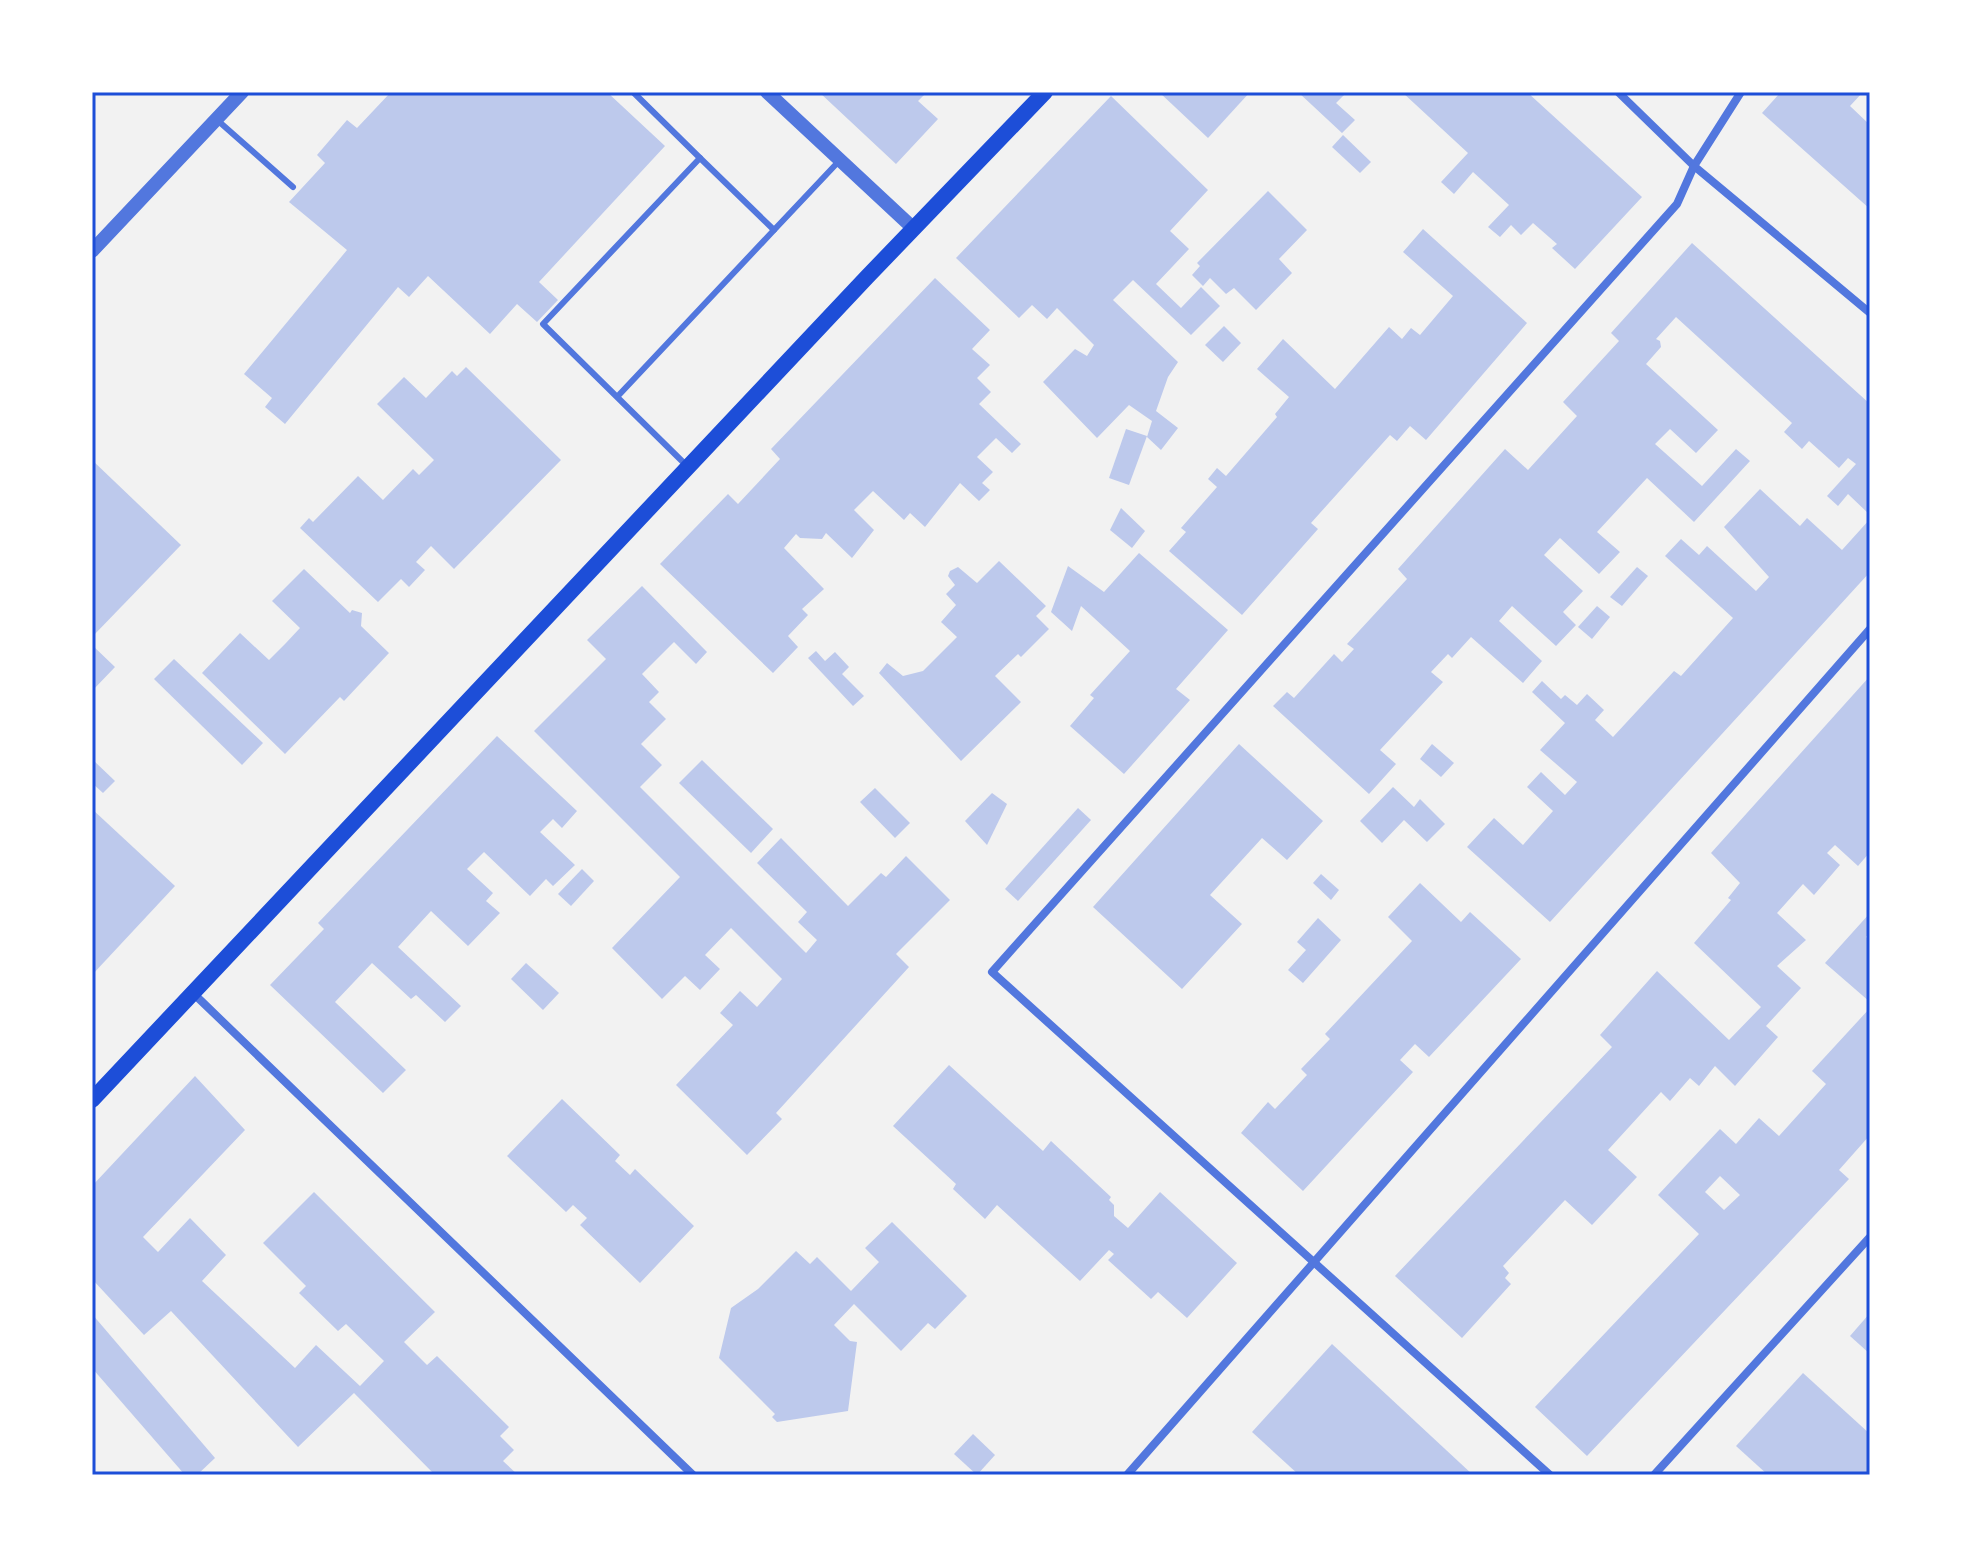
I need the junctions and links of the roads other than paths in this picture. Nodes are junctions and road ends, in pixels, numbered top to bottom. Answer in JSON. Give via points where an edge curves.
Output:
{"nodes":[{"id":1,"x":242,"y":92,"type":"edge"},
{"id":2,"x":633,"y":92,"type":"edge"},
{"id":3,"x":767,"y":92,"type":"edge"},
{"id":4,"x":1045,"y":92,"type":"edge"},
{"id":5,"x":1618,"y":92,"type":"edge"},
{"id":6,"x":1741,"y":92,"type":"edge"},
{"id":7,"x":216,"y":119,"type":"junction"},
{"id":8,"x":700,"y":158,"type":"junction"},
{"id":9,"x":840,"y":160,"type":"junction"},
{"id":10,"x":1694,"y":166,"type":"junction"},
{"id":11,"x":293,"y":187,"type":"dead end"},
{"id":12,"x":913,"y":228,"type":"junction"},
{"id":13,"x":774,"y":230,"type":"junction"},
{"id":14,"x":92,"y":251,"type":"edge"},
{"id":15,"x":1870,"y":313,"type":"edge"},
{"id":16,"x":617,"y":397,"type":"junction"},
{"id":17,"x":688,"y":468,"type":"junction"},
{"id":18,"x":1870,"y":629,"type":"edge"},
{"id":19,"x":194,"y":994,"type":"junction"},
{"id":20,"x":92,"y":1100,"type":"edge"},
{"id":21,"x":1870,"y":1237,"type":"edge"},
{"id":22,"x":1314,"y":1263,"type":"junction"},
{"id":23,"x":693,"y":1475,"type":"edge"},
{"id":24,"x":1127,"y":1475,"type":"edge"},
{"id":25,"x":1550,"y":1475,"type":"edge"},
{"id":26,"x":1654,"y":1475,"type":"edge"}],
"edges":[{"from":1,"to":7,"type":"street"},
{"from":2,"to":8,"type":"lane"},
{"from":3,"to":9,"type":"street"},
{"from":4,"to":12,"type":"main road"},
{"from":5,"to":10,"type":"street"},
{"from":6,"to":10,"type":"street"},
{"from":7,"to":11,"type":"lane"},
{"from":7,"to":14,"type":"street"},
{"from":8,"to":13,"type":"lane"},
{"from":8,"to":16,"type":"lane","via":[[543,324]]},
{"from":9,"to":12,"type":"street"},
{"from":9,"to":13,"type":"lane"},
{"from":10,"to":15,"type":"street"},
{"from":10,"to":22,"type":"street","via":[[1677,204],[992,972]]},
{"from":12,"to":17,"type":"main road"},
{"from":13,"to":16,"type":"lane"},
{"from":16,"to":17,"type":"lane"},
{"from":17,"to":19,"type":"main road"},
{"from":18,"to":22,"type":"street"},
{"from":19,"to":20,"type":"main road"},
{"from":19,"to":23,"type":"street"},
{"from":21,"to":26,"type":"street"},
{"from":22,"to":24,"type":"street"},
{"from":22,"to":25,"type":"street"}]}
